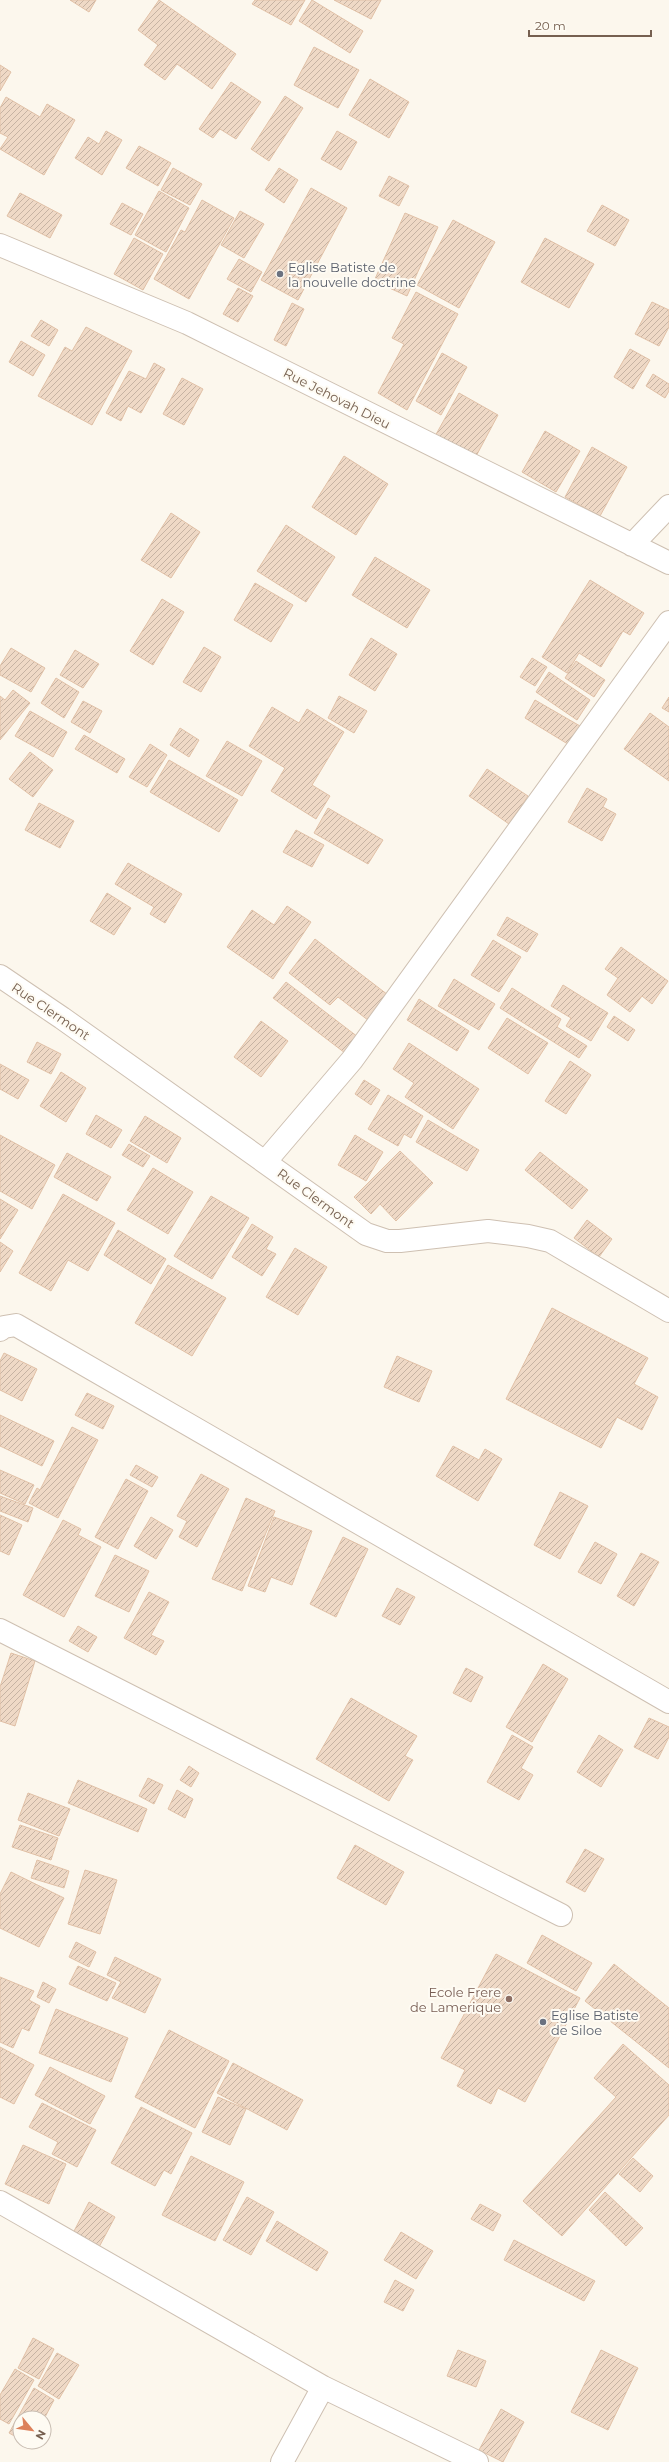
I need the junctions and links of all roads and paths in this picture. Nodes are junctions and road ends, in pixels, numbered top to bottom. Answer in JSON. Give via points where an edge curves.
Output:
{"nodes":[{"id":1,"x":0,"y":245,"type":"edge"},
{"id":2,"x":669,"y":506,"type":"edge"},
{"id":3,"x":632,"y":546,"type":"junction"},
{"id":4,"x":669,"y":563,"type":"edge"},
{"id":5,"x":669,"y":622,"type":"edge"},
{"id":6,"x":0,"y":976,"type":"edge"},
{"id":7,"x":265,"y":1162,"type":"junction"},
{"id":8,"x":669,"y":1311,"type":"edge"},
{"id":9,"x":0,"y":1330,"type":"edge"},
{"id":10,"x":0,"y":1630,"type":"edge"},
{"id":11,"x":669,"y":1702,"type":"edge"},
{"id":12,"x":561,"y":1915,"type":"dead end"},
{"id":13,"x":0,"y":2202,"type":"edge"},
{"id":14,"x":323,"y":2387,"type":"junction"},
{"id":15,"x":282,"y":2462,"type":"edge"},
{"id":16,"x":477,"y":2462,"type":"edge"}],
"edges":[{"from":1,"to":3,"type":"street","name":"Rue Jehovah Dieu","via":[[187,323]]},
{"from":2,"to":3,"type":"street"},
{"from":3,"to":4,"type":"street","name":"Rue Jehovah Dieu"},
{"from":5,"to":7,"type":"street","via":[[352,1060]]},
{"from":6,"to":7,"type":"street","name":"Rue Clermont"},
{"from":7,"to":8,"type":"street","name":"Rue Clermont","via":[[366,1234],[387,1241],[400,1241],[488,1231],[550,1241]]},
{"from":9,"to":11,"type":"street","via":[[16,1325]]},
{"from":10,"to":12,"type":"street"},
{"from":13,"to":14,"type":"street"},
{"from":14,"to":15,"type":"street"},
{"from":14,"to":16,"type":"street"}]}
